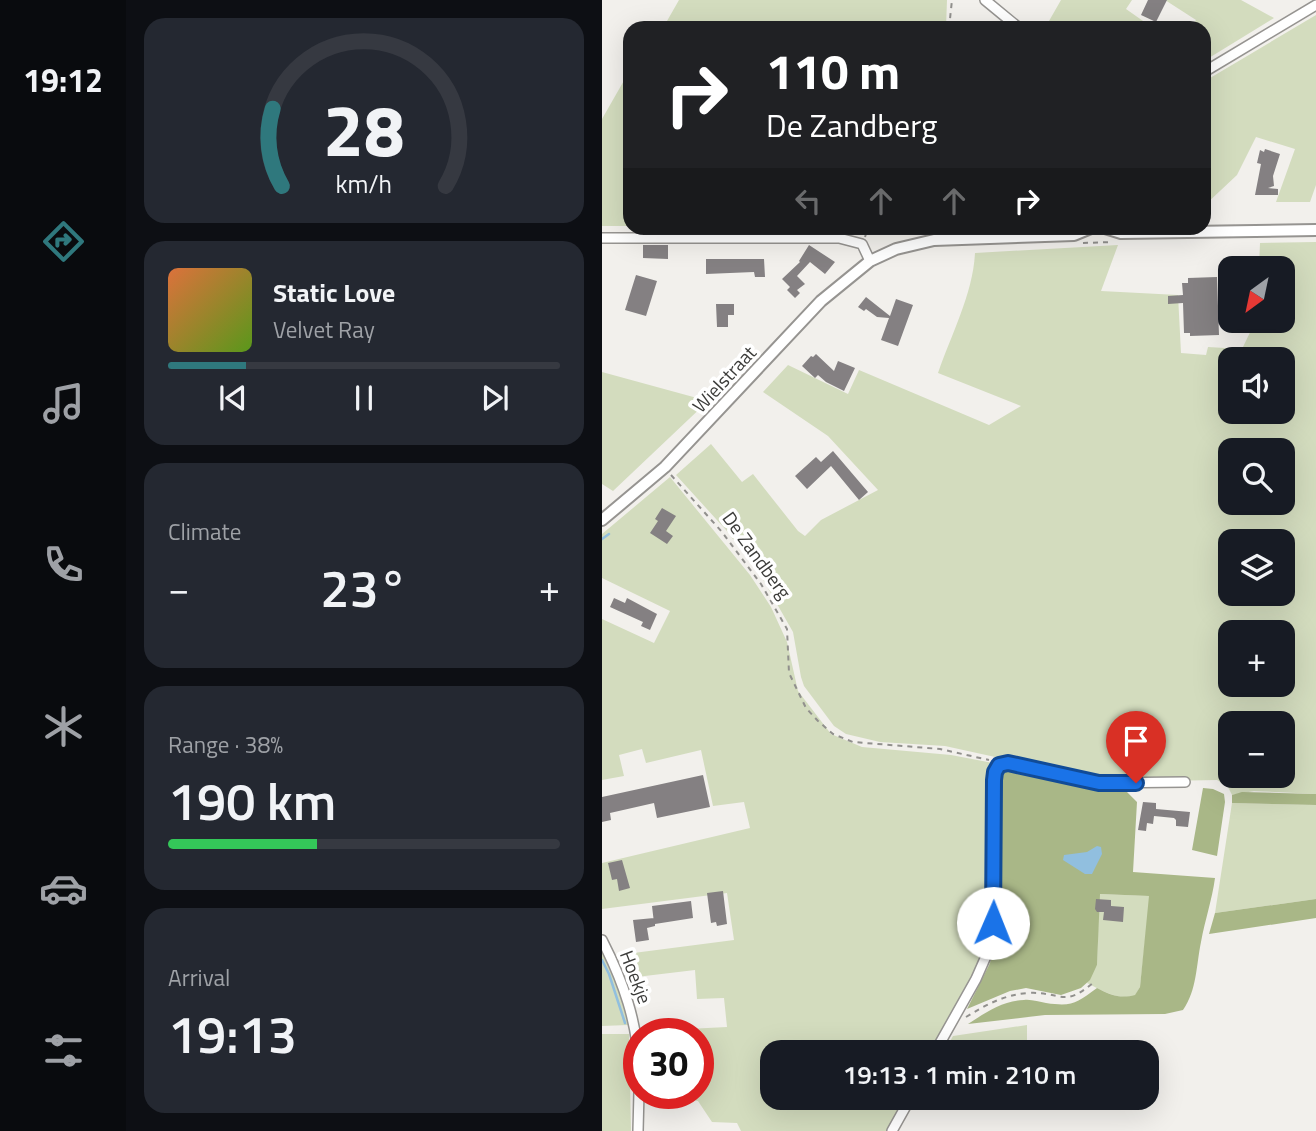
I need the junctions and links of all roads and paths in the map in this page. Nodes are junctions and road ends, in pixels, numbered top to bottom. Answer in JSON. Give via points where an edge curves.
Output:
{"nodes":[{"id":1,"x":951,"y":0,"type":"edge"},
{"id":2,"x":985,"y":0,"type":"edge"},
{"id":3,"x":1316,"y":5,"type":"edge"},
{"id":4,"x":950,"y":21,"type":"edge"},
{"id":5,"x":1010,"y":21,"type":"edge"},
{"id":6,"x":1211,"y":68,"type":"edge"},
{"id":7,"x":1316,"y":230,"type":"edge"},
{"id":8,"x":1211,"y":232,"type":"edge"},
{"id":9,"x":1074,"y":235,"type":"edge"},
{"id":10,"x":602,"y":238,"type":"edge"},
{"id":11,"x":1121,"y":242,"type":"dead end"},
{"id":12,"x":1074,"y":243,"type":"dead end"},
{"id":13,"x":870,"y":261,"type":"junction"},
{"id":14,"x":670,"y":474,"type":"dead end"},
{"id":15,"x":602,"y":520,"type":"edge"},
{"id":16,"x":999,"y":765,"type":"junction"},
{"id":17,"x":1185,"y":782,"type":"dead end"},
{"id":18,"x":602,"y":940,"type":"edge"},
{"id":19,"x":1094,"y":982,"type":"dead end"},
{"id":20,"x":633,"y":1018,"type":"edge"},
{"id":21,"x":951,"y":1022,"type":"junction"},
{"id":22,"x":941,"y":1040,"type":"edge"},
{"id":23,"x":639,"y":1109,"type":"edge"},
{"id":24,"x":904,"y":1110,"type":"edge"},
{"id":25,"x":638,"y":1131,"type":"edge"},
{"id":26,"x":892,"y":1131,"type":"edge"}],
"edges":[{"from":1,"to":4,"type":"path"},
{"from":2,"to":5,"type":"street"},
{"from":3,"to":6,"type":"street"},
{"from":7,"to":8,"type":"street"},
{"from":9,"to":13,"type":"street","name":"Wielstraat","via":[[933,240]]},
{"from":10,"to":13,"type":"street","via":[[839,238],[862,244]]},
{"from":11,"to":12,"type":"path"},
{"from":13,"to":15,"type":"street","name":"Wielstraat","via":[[821,301],[665,467]]},
{"from":14,"to":16,"type":"path","name":"De Zandberg","via":[[761,584],[787,629],[789,673],[806,708],[818,721],[853,742],[940,749]]},
{"from":16,"to":17,"type":"street","via":[[1008,763],[1099,783]]},
{"from":16,"to":21,"type":"street","via":[[994,780],[993,923],[982,967]]},
{"from":18,"to":20,"type":"street","name":"Hoekje"},
{"from":19,"to":21,"type":"path","via":[[1069,999],[1030,993],[1003,997]]},
{"from":21,"to":22,"type":"street"},
{"from":23,"to":25,"type":"street"},
{"from":24,"to":26,"type":"street"}]}
